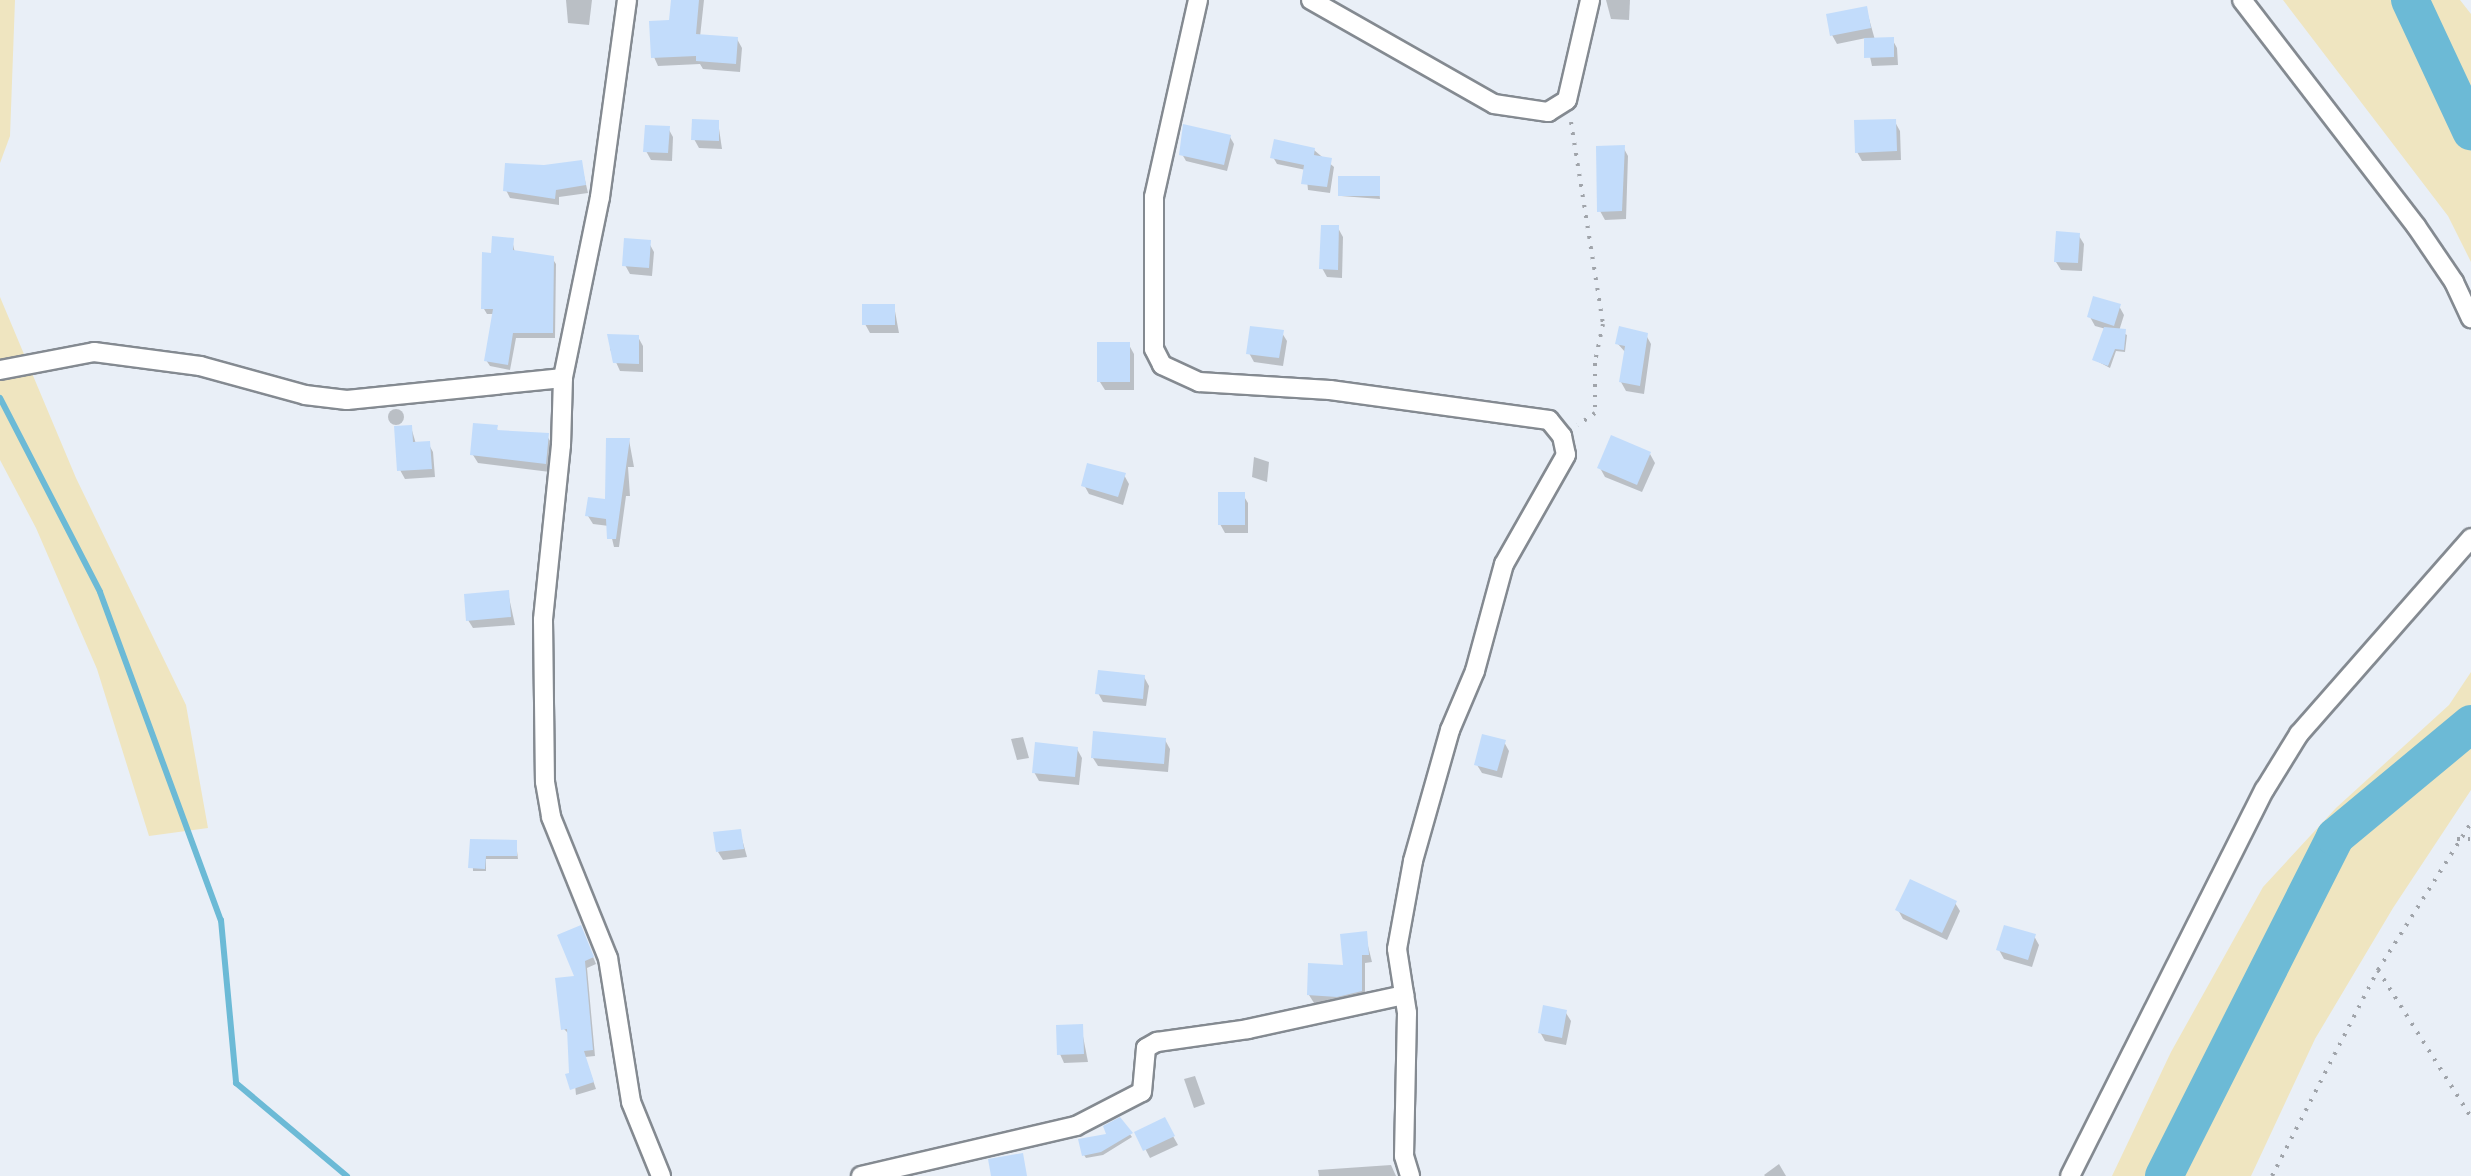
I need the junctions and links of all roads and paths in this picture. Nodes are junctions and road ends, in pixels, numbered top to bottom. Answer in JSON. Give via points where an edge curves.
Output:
{"nodes":[{"id":1,"x":627,"y":0,"type":"edge"},
{"id":2,"x":1198,"y":0,"type":"edge"},
{"id":3,"x":1311,"y":0,"type":"edge"},
{"id":4,"x":1590,"y":0,"type":"edge"},
{"id":5,"x":2242,"y":0,"type":"edge"},
{"id":6,"x":1567,"y":100,"type":"junction"},
{"id":7,"x":2471,"y":318,"type":"edge"},
{"id":8,"x":0,"y":370,"type":"edge"},
{"id":9,"x":563,"y":378,"type":"junction"},
{"id":10,"x":1562,"y":436,"type":"junction"},
{"id":11,"x":2471,"y":538,"type":"edge"},
{"id":12,"x":2471,"y":823,"type":"edge"},
{"id":13,"x":2457,"y":839,"type":"junction"},
{"id":14,"x":2471,"y":839,"type":"edge"},
{"id":15,"x":2378,"y":970,"type":"junction"},
{"id":16,"x":1404,"y":995,"type":"junction"},
{"id":17,"x":2471,"y":1117,"type":"edge"},
{"id":18,"x":661,"y":1176,"type":"edge"},
{"id":19,"x":860,"y":1176,"type":"edge"},
{"id":20,"x":1410,"y":1176,"type":"edge"},
{"id":21,"x":2070,"y":1176,"type":"edge"},
{"id":22,"x":2272,"y":1176,"type":"edge"}],
"edges":[{"from":1,"to":9,"type":"street","via":[[600,197]]},
{"from":2,"to":10,"type":"street","via":[[1154,197],[1154,349],[1162,365],[1200,382],[1513,413],[1549,420]]},
{"from":3,"to":6,"type":"street","via":[[1494,104],[1548,112]]},
{"from":4,"to":6,"type":"street"},
{"from":5,"to":7,"type":"street","via":[[2416,226]]},
{"from":6,"to":10,"type":"path","via":[[1603,324],[1595,412]]},
{"from":8,"to":9,"type":"street","via":[[94,352],[200,366],[347,400]]},
{"from":9,"to":18,"type":"street","via":[[543,620],[545,782],[551,817],[608,958],[631,1102]]},
{"from":10,"to":16,"type":"street","via":[[1566,455],[1504,564],[1430,800],[1397,949]]},
{"from":11,"to":21,"type":"street","via":[[2282,762]]},
{"from":12,"to":13,"type":"path"},
{"from":13,"to":14,"type":"path"},
{"from":13,"to":15,"type":"path"},
{"from":15,"to":17,"type":"path"},
{"from":15,"to":22,"type":"path"},
{"from":16,"to":19,"type":"street","via":[[1157,1042],[1146,1048],[1142,1092],[1076,1126]]},
{"from":16,"to":20,"type":"street","via":[[1404,1156]]}]}
